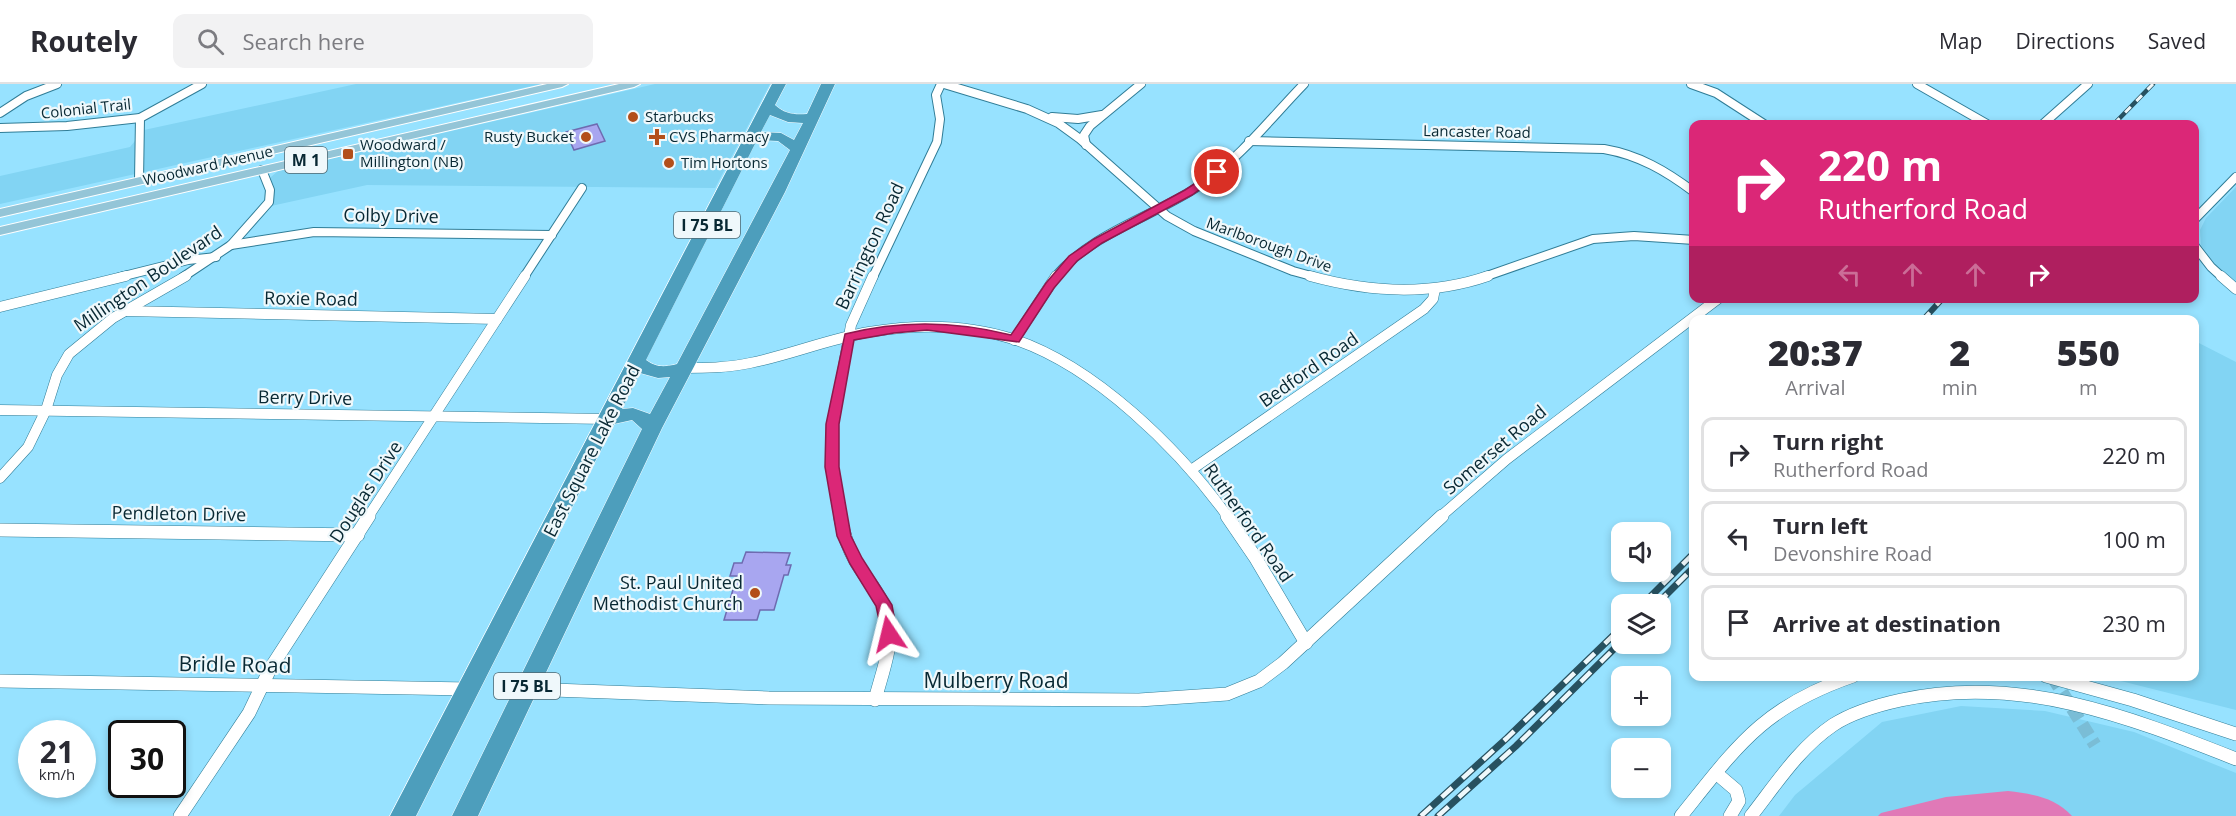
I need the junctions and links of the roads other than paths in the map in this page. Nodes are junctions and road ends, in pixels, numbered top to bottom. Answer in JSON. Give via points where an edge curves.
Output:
{"nodes":[{"id":1,"x":31,"y":84,"type":"edge"},
{"id":2,"x":57,"y":84,"type":"edge"},
{"id":3,"x":202,"y":84,"type":"edge"},
{"id":4,"x":562,"y":84,"type":"edge"},
{"id":5,"x":601,"y":84,"type":"edge"},
{"id":6,"x":634,"y":84,"type":"edge"},
{"id":7,"x":779,"y":84,"type":"edge"},
{"id":8,"x":828,"y":84,"type":"edge"},
{"id":9,"x":943,"y":84,"type":"edge"},
{"id":10,"x":1141,"y":84,"type":"edge"},
{"id":11,"x":1304,"y":84,"type":"edge"},
{"id":12,"x":1691,"y":84,"type":"edge"},
{"id":13,"x":1917,"y":84,"type":"edge"},
{"id":14,"x":2088,"y":84,"type":"edge"},
{"id":15,"x":586,"y":94,"type":"junction"},
{"id":16,"x":26,"y":96,"type":"junction"},
{"id":17,"x":768,"y":105,"type":"junction"},
{"id":18,"x":0,"y":113,"type":"edge"},
{"id":19,"x":1105,"y":113,"type":"junction"},
{"id":20,"x":1040,"y":114,"type":"junction"},
{"id":21,"x":140,"y":118,"type":"junction"},
{"id":22,"x":812,"y":118,"type":"junction"},
{"id":23,"x":1758,"y":120,"type":"edge"},
{"id":24,"x":1980,"y":120,"type":"edge"},
{"id":25,"x":2048,"y":120,"type":"edge"},
{"id":26,"x":0,"y":128,"type":"edge"},
{"id":27,"x":752,"y":136,"type":"junction"},
{"id":28,"x":1249,"y":141,"type":"junction"},
{"id":29,"x":1086,"y":145,"type":"junction"},
{"id":30,"x":798,"y":149,"type":"junction"},
{"id":31,"x":278,"y":150,"type":"junction"},
{"id":32,"x":262,"y":170,"type":"junction"},
{"id":33,"x":2236,"y":177,"type":"edge"},
{"id":34,"x":139,"y":180,"type":"junction"},
{"id":35,"x":582,"y":188,"type":"dead end"},
{"id":36,"x":1689,"y":189,"type":"edge"},
{"id":37,"x":124,"y":202,"type":"junction"},
{"id":38,"x":1160,"y":209,"type":"junction"},
{"id":39,"x":0,"y":213,"type":"edge"},
{"id":40,"x":2199,"y":215,"type":"edge"},
{"id":41,"x":0,"y":231,"type":"edge"},
{"id":42,"x":552,"y":235,"type":"junction"},
{"id":43,"x":1689,"y":240,"type":"edge"},
{"id":44,"x":231,"y":245,"type":"junction"},
{"id":45,"x":2199,"y":251,"type":"edge"},
{"id":46,"x":216,"y":257,"type":"junction"},
{"id":47,"x":1435,"y":289,"type":"junction"},
{"id":48,"x":2236,"y":289,"type":"edge"},
{"id":49,"x":1712,"y":303,"type":"edge"},
{"id":50,"x":0,"y":307,"type":"edge"},
{"id":51,"x":125,"y":311,"type":"junction"},
{"id":52,"x":1697,"y":315,"type":"edge"},
{"id":53,"x":497,"y":319,"type":"junction"},
{"id":54,"x":1689,"y":321,"type":"edge"},
{"id":55,"x":849,"y":337,"type":"junction"},
{"id":56,"x":1014,"y":340,"type":"junction"},
{"id":57,"x":638,"y":362,"type":"junction"},
{"id":58,"x":682,"y":368,"type":"junction"},
{"id":59,"x":0,"y":410,"type":"edge"},
{"id":60,"x":46,"y":410,"type":"junction"},
{"id":61,"x":435,"y":416,"type":"junction"},
{"id":62,"x":609,"y":419,"type":"junction"},
{"id":63,"x":652,"y":428,"type":"junction"},
{"id":64,"x":1191,"y":470,"type":"junction"},
{"id":65,"x":0,"y":478,"type":"edge"},
{"id":66,"x":0,"y":530,"type":"edge"},
{"id":67,"x":358,"y":535,"type":"junction"},
{"id":68,"x":1306,"y":643,"type":"junction"},
{"id":69,"x":0,"y":681,"type":"edge"},
{"id":70,"x":1838,"y":681,"type":"edge"},
{"id":71,"x":2064,"y":681,"type":"edge"},
{"id":72,"x":261,"y":685,"type":"junction"},
{"id":73,"x":469,"y":689,"type":"junction"},
{"id":74,"x":526,"y":689,"type":"junction"},
{"id":75,"x":875,"y":700,"type":"junction"},
{"id":76,"x":2236,"y":734,"type":"edge"},
{"id":77,"x":2236,"y":759,"type":"edge"},
{"id":78,"x":1716,"y":773,"type":"junction"},
{"id":79,"x":180,"y":816,"type":"edge"},
{"id":80,"x":403,"y":816,"type":"edge"},
{"id":81,"x":465,"y":816,"type":"edge"},
{"id":82,"x":1681,"y":816,"type":"edge"},
{"id":83,"x":1730,"y":816,"type":"edge"},
{"id":84,"x":1750,"y":816,"type":"edge"}],
"edges":[{"from":1,"to":16,"type":"street"},
{"from":2,"to":16,"type":"street"},
{"from":3,"to":21,"type":"street","name":"Colonial Trail"},
{"from":4,"to":31,"type":"main road","name":"Woodward Avenue","number":"M 1"},
{"from":5,"to":15,"type":"main road"},
{"from":6,"to":15,"type":"main road","name":"Woodward Avenue","number":"M 1"},
{"from":7,"to":17,"type":"highway","name":"East Square Lake Road","number":"I 75 BL"},
{"from":8,"to":22,"type":"highway","number":"I 75 BL"},
{"from":9,"to":20,"type":"street","name":"Marlborough Drive"},
{"from":9,"to":55,"type":"street","name":"Barrington Road","via":[[936,96],[940,119],[935,149],[892,234]]},
{"from":10,"to":19,"type":"street"},
{"from":11,"to":28,"type":"street"},
{"from":12,"to":23,"type":"street","via":[[1716,93]]},
{"from":13,"to":24,"type":"street"},
{"from":14,"to":25,"type":"street"},
{"from":15,"to":32,"type":"main road","name":"Woodward Avenue","number":"M 1"},
{"from":16,"to":18,"type":"street"},
{"from":17,"to":22,"type":"highway","via":[[784,118]]},
{"from":17,"to":27,"type":"highway","name":"East Square Lake Road","number":"I 75 BL"},
{"from":19,"to":20,"type":"street","via":[[1074,119]]},
{"from":19,"to":29,"type":"street","via":[[1087,130]]},
{"from":20,"to":29,"type":"street","name":"Marlborough Drive"},
{"from":21,"to":26,"type":"street","name":"Colonial Trail"},
{"from":21,"to":34,"type":"street"},
{"from":22,"to":30,"type":"highway","number":"I 75 BL"},
{"from":27,"to":30,"type":"highway","via":[[777,136]]},
{"from":27,"to":57,"type":"highway","name":"East Square Lake Road","number":"I 75 BL"},
{"from":28,"to":36,"type":"street","name":"Lancaster Road","via":[[1611,150],[1644,160]]},
{"from":28,"to":38,"type":"street","via":[[1205,182]]},
{"from":29,"to":38,"type":"street","name":"Marlborough Drive"},
{"from":30,"to":58,"type":"highway","number":"I 75 BL"},
{"from":31,"to":32,"type":"main road","via":[[256,161],[255,167]]},
{"from":31,"to":34,"type":"main road","name":"Woodward Avenue","number":"M 1"},
{"from":32,"to":37,"type":"main road","name":"Woodward Avenue","number":"M 1"},
{"from":32,"to":44,"type":"street","name":"Millington Boulevard","via":[[270,190],[269,202]]},
{"from":33,"to":40,"type":"street"},
{"from":34,"to":37,"type":"main road","via":[[144,184],[143,190]]},
{"from":34,"to":39,"type":"main road","name":"Woodward Avenue","number":"M 1"},
{"from":35,"to":42,"type":"street","name":"Douglas Drive"},
{"from":37,"to":41,"type":"main road","name":"Woodward Avenue","number":"M 1"},
{"from":38,"to":47,"type":"street","name":"Marlborough Drive","via":[[1202,235],[1316,278],[1376,289]]},
{"from":38,"to":56,"type":"street","via":[[1073,258]]},
{"from":42,"to":44,"type":"street","name":"Colby Drive","via":[[327,232]]},
{"from":42,"to":53,"type":"street","name":"Douglas Drive"},
{"from":43,"to":47,"type":"street","name":"Marlborough Drive","via":[[1601,238],[1467,283]]},
{"from":44,"to":46,"type":"street","name":"Millington Boulevard"},
{"from":45,"to":48,"type":"street"},
{"from":46,"to":50,"type":"street","via":[[188,260]]},
{"from":46,"to":51,"type":"street","name":"Millington Boulevard"},
{"from":47,"to":64,"type":"street","name":"Bedford Road","via":[[1433,299],[1424,309]]},
{"from":49,"to":52,"type":"street","name":"Somerset Road"},
{"from":51,"to":53,"type":"street","name":"Roxie Road"},
{"from":51,"to":60,"type":"street","name":"Millington Boulevard","via":[[69,354],[57,375]]},
{"from":53,"to":61,"type":"street","name":"Douglas Drive"},
{"from":54,"to":68,"type":"street","name":"Somerset Road","via":[[1507,459]]},
{"from":55,"to":56,"type":"street","name":"Rutherford Road","via":[[927,327]]},
{"from":55,"to":58,"type":"street","name":"Rutherford Road","via":[[742,365]]},
{"from":55,"to":75,"type":"street","name":"Barrington Road","via":[[833,424],[832,467],[847,544],[879,596],[889,623]]},
{"from":56,"to":64,"type":"street","name":"Rutherford Road","via":[[1065,366],[1104,392]]},
{"from":57,"to":58,"type":"highway","via":[[654,373]]},
{"from":57,"to":62,"type":"highway","name":"East Square Lake Road","number":"I 75 BL"},
{"from":58,"to":63,"type":"highway","number":"I 75 BL"},
{"from":59,"to":60,"type":"street","name":"Berry Drive"},
{"from":60,"to":61,"type":"street","name":"Berry Drive"},
{"from":60,"to":65,"type":"street","name":"Millington Boulevard","via":[[28,447]]},
{"from":61,"to":62,"type":"street","name":"Berry Drive"},
{"from":61,"to":67,"type":"street","name":"Douglas Drive"},
{"from":62,"to":63,"type":"highway","via":[[634,413]]},
{"from":62,"to":73,"type":"highway","name":"East Square Lake Road","number":"I 75 BL"},
{"from":63,"to":74,"type":"highway","number":"I 75 BL"},
{"from":64,"to":68,"type":"street","name":"Rutherford Road","via":[[1262,569]]},
{"from":66,"to":67,"type":"street","name":"Pendleton Drive"},
{"from":67,"to":72,"type":"street","name":"Douglas Drive"},
{"from":68,"to":75,"type":"street","name":"Mulberry Road","via":[[1259,681],[1215,696],[1139,700]]},
{"from":69,"to":72,"type":"street","name":"Bridle Road"},
{"from":70,"to":78,"type":"street","via":[[1772,715],[1750,733]]},
{"from":71,"to":76,"type":"street"},
{"from":72,"to":73,"type":"street","name":"Bridle Road"},
{"from":72,"to":79,"type":"street","name":"Douglas Drive","via":[[249,713]]},
{"from":73,"to":80,"type":"highway","name":"East Square Lake Road","number":"I 75 BL"},
{"from":74,"to":75,"type":"street","name":"Mulberry Road"},
{"from":74,"to":81,"type":"highway","number":"I 75 BL"},
{"from":77,"to":84,"type":"street","via":[[2132,719],[2085,706],[2045,697],[1949,692],[1905,698],[1856,712],[1834,725],[1792,763]]},
{"from":78,"to":82,"type":"street"},
{"from":78,"to":83,"type":"street","via":[[1736,790],[1739,801]]}]}
